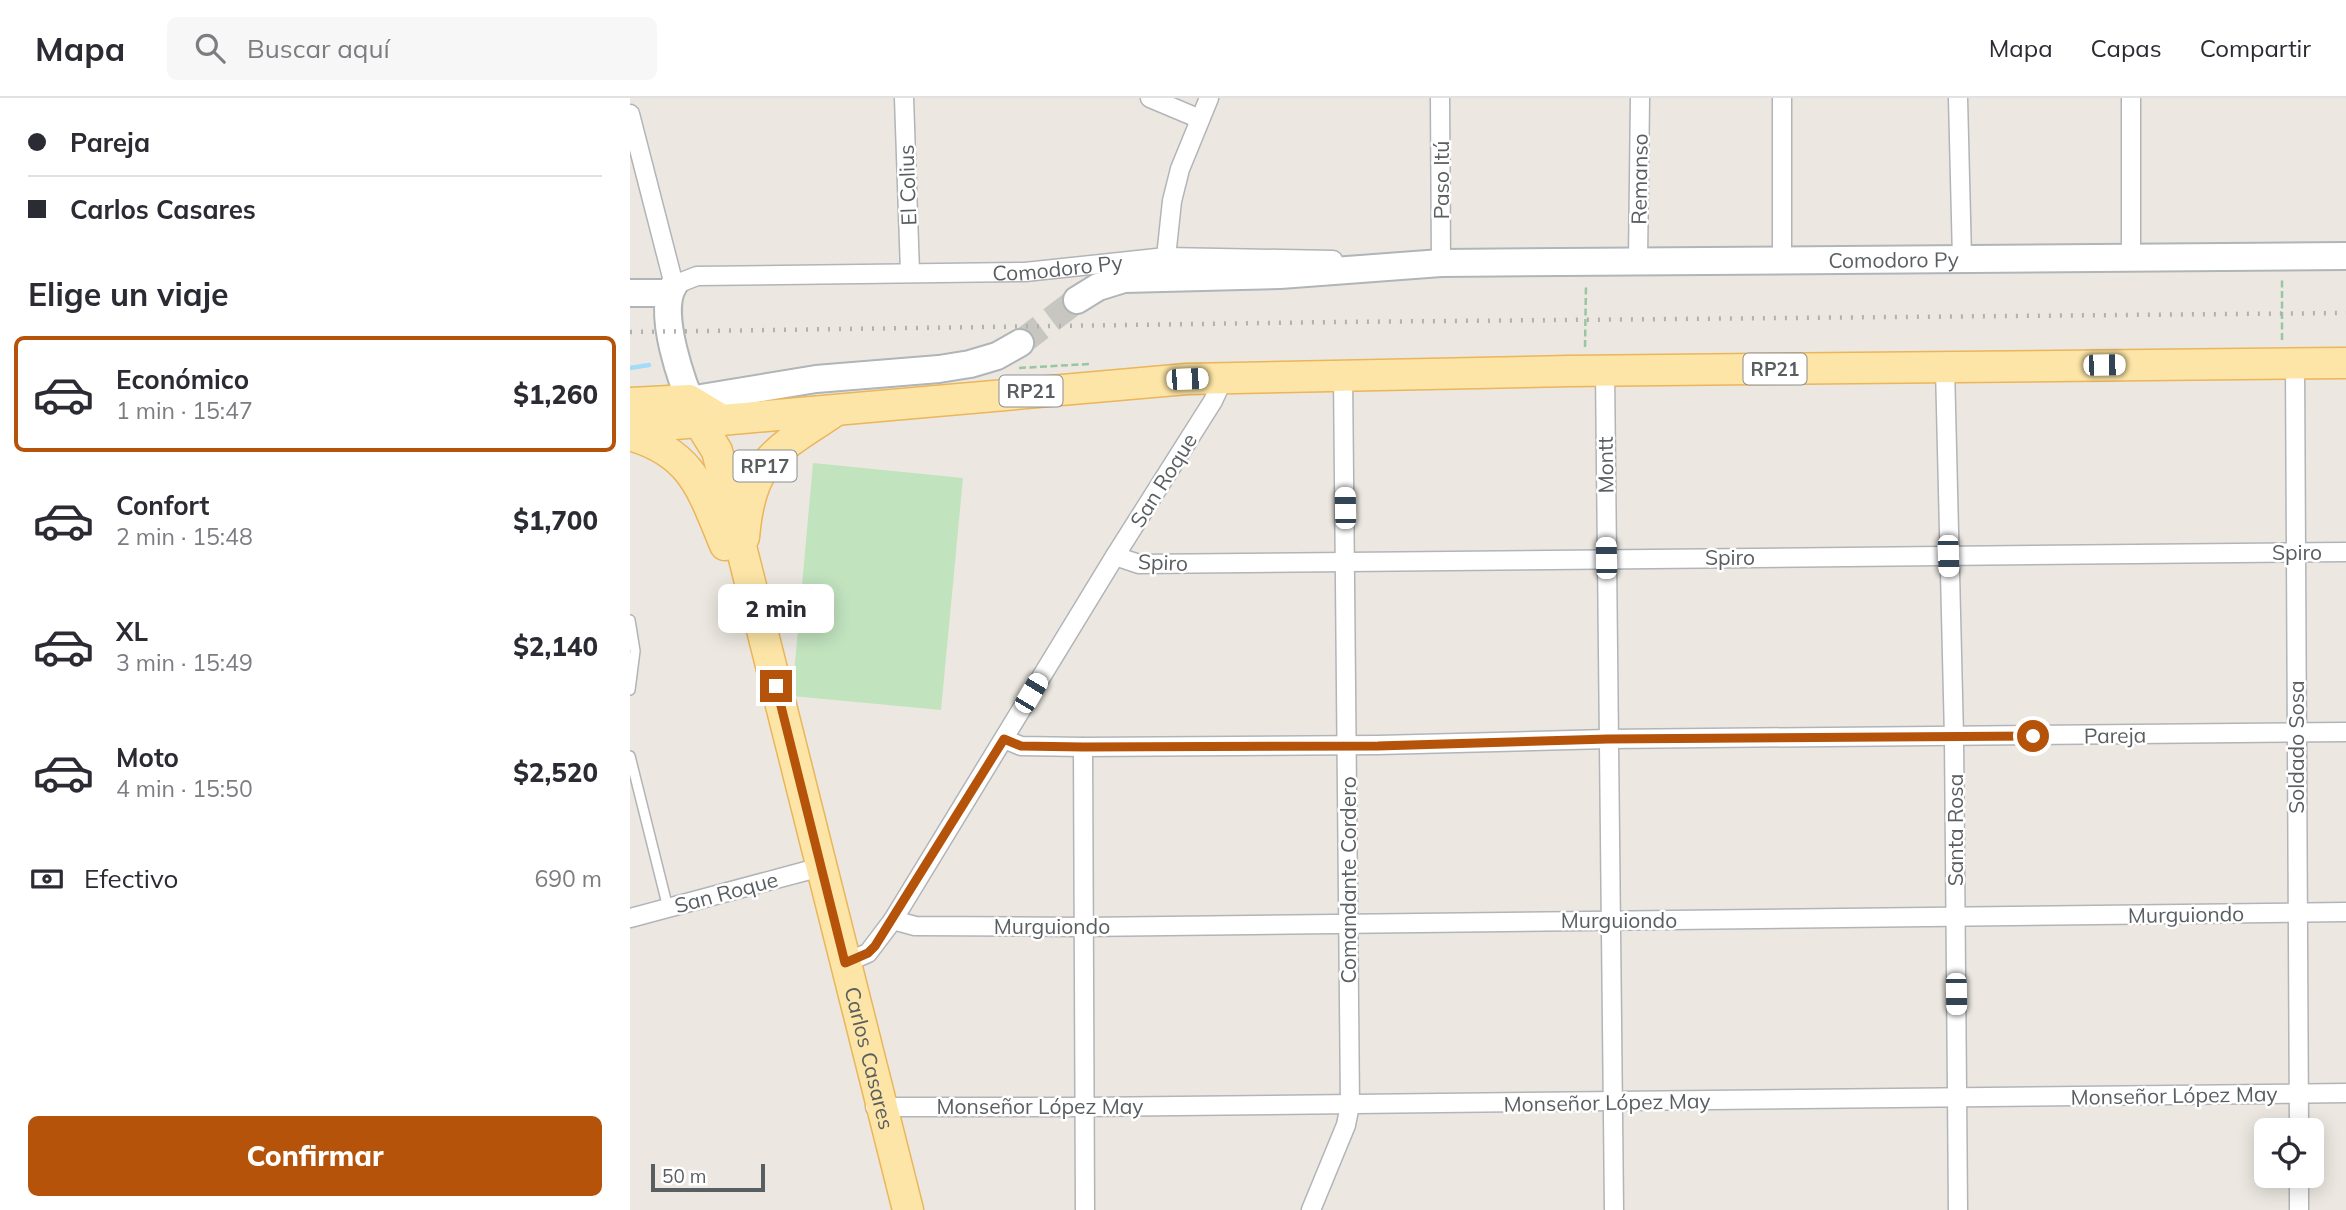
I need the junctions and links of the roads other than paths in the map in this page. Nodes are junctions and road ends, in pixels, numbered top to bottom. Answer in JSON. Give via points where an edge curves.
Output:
{"nodes":[{"id":1,"x":904,"y":98,"type":"edge"},
{"id":2,"x":1150,"y":98,"type":"edge"},
{"id":3,"x":1209,"y":98,"type":"edge"},
{"id":4,"x":1440,"y":98,"type":"edge"},
{"id":5,"x":1640,"y":98,"type":"edge"},
{"id":6,"x":1782,"y":98,"type":"edge"},
{"id":7,"x":1958,"y":98,"type":"edge"},
{"id":8,"x":2131,"y":98,"type":"edge"},
{"id":9,"x":630,"y":114,"type":"edge"},
{"id":10,"x":1200,"y":119,"type":"junction"},
{"id":11,"x":2346,"y":256,"type":"edge"},
{"id":12,"x":1166,"y":257,"type":"junction"},
{"id":13,"x":2131,"y":257,"type":"junction"},
{"id":14,"x":1962,"y":258,"type":"junction"},
{"id":15,"x":1638,"y":260,"type":"junction"},
{"id":16,"x":1782,"y":260,"type":"junction"},
{"id":17,"x":1441,"y":263,"type":"junction"},
{"id":18,"x":910,"y":272,"type":"junction"},
{"id":19,"x":671,"y":289,"type":"junction"},
{"id":20,"x":630,"y":293,"type":"edge"},
{"id":21,"x":1077,"y":300,"type":"tunnel mouth"},
{"id":22,"x":1018,"y":352,"type":"tunnel mouth"},
{"id":23,"x":2295,"y":363,"type":"junction"},
{"id":24,"x":2346,"y":363,"type":"edge"},
{"id":25,"x":1945,"y":367,"type":"junction"},
{"id":26,"x":1596,"y":371,"type":"junction"},
{"id":27,"x":1343,"y":374,"type":"junction"},
{"id":28,"x":1224,"y":377,"type":"junction"},
{"id":29,"x":630,"y":403,"type":"edge"},
{"id":30,"x":839,"y":409,"type":"junction"},
{"id":31,"x":704,"y":414,"type":"junction"},
{"id":32,"x":635,"y":437,"type":"edge"},
{"id":33,"x":2295,"y":552,"type":"junction"},
{"id":34,"x":2346,"y":552,"type":"edge"},
{"id":35,"x":735,"y":553,"type":"junction"},
{"id":36,"x":1115,"y":556,"type":"junction"},
{"id":37,"x":1948,"y":556,"type":"junction"},
{"id":38,"x":1606,"y":558,"type":"junction"},
{"id":39,"x":1345,"y":562,"type":"junction"},
{"id":40,"x":630,"y":620,"type":"edge"},
{"id":41,"x":630,"y":690,"type":"edge"},
{"id":42,"x":2346,"y":732,"type":"edge"},
{"id":43,"x":2296,"y":733,"type":"junction"},
{"id":44,"x":1954,"y":737,"type":"junction"},
{"id":45,"x":1004,"y":739,"type":"junction"},
{"id":46,"x":1608,"y":739,"type":"junction"},
{"id":47,"x":1347,"y":745,"type":"junction"},
{"id":48,"x":1083,"y":747,"type":"junction"},
{"id":49,"x":630,"y":756,"type":"edge"},
{"id":50,"x":814,"y":869,"type":"junction"},
{"id":51,"x":668,"y":908,"type":"junction"},
{"id":52,"x":2346,"y":912,"type":"edge"},
{"id":53,"x":2297,"y":913,"type":"junction"},
{"id":54,"x":1955,"y":917,"type":"junction"},
{"id":55,"x":630,"y":918,"type":"edge"},
{"id":56,"x":893,"y":920,"type":"junction"},
{"id":57,"x":1612,"y":920,"type":"junction"},
{"id":58,"x":1348,"y":922,"type":"junction"},
{"id":59,"x":1083,"y":927,"type":"junction"},
{"id":60,"x":845,"y":963,"type":"junction"},
{"id":61,"x":2346,"y":1093,"type":"edge"},
{"id":62,"x":2299,"y":1094,"type":"junction"},
{"id":63,"x":1957,"y":1097,"type":"junction"},
{"id":64,"x":1614,"y":1102,"type":"junction"},
{"id":65,"x":1350,"y":1105,"type":"junction"},
{"id":66,"x":874,"y":1107,"type":"junction"},
{"id":67,"x":1084,"y":1107,"type":"junction"},
{"id":68,"x":2299,"y":1118,"type":"edge"},
{"id":69,"x":2299,"y":1188,"type":"edge"},
{"id":70,"x":892,"y":1210,"type":"edge"},
{"id":71,"x":908,"y":1210,"type":"edge"},
{"id":72,"x":1085,"y":1210,"type":"edge"},
{"id":73,"x":1311,"y":1210,"type":"edge"},
{"id":74,"x":1614,"y":1210,"type":"edge"},
{"id":75,"x":1958,"y":1210,"type":"edge"},
{"id":76,"x":2299,"y":1210,"type":"edge"}],
"edges":[{"from":1,"to":18,"type":"street","name":"El Colius"},
{"from":2,"to":10,"type":"street"},
{"from":3,"to":10,"type":"street"},
{"from":4,"to":17,"type":"street","name":"Paso Itú"},
{"from":5,"to":15,"type":"street","name":"Remanso"},
{"from":6,"to":16,"type":"street"},
{"from":7,"to":14,"type":"street"},
{"from":8,"to":13,"type":"street"},
{"from":9,"to":19,"type":"street","name":"Carlos Casares"},
{"from":10,"to":12,"type":"street","via":[[1172,201]]},
{"from":11,"to":13,"type":"main road","name":"Comodoro Py"},
{"from":12,"to":17,"type":"street","name":"Comodoro Py"},
{"from":12,"to":18,"type":"street","name":"Comodoro Py","via":[[1025,272]]},
{"from":13,"to":14,"type":"main road","name":"Comodoro Py"},
{"from":14,"to":16,"type":"main road","name":"Comodoro Py"},
{"from":15,"to":16,"type":"main road","name":"Comodoro Py"},
{"from":15,"to":17,"type":"main road","name":"Comodoro Py"},
{"from":17,"to":21,"type":"main road","name":"Comodoro Py","via":[[1280,275],[1124,279]]},
{"from":18,"to":19,"type":"street","name":"Comodoro Py","via":[[697,276]]},
{"from":19,"to":20,"type":"main road","name":"Comodoro Py"},
{"from":19,"to":31,"type":"main road","name":"Carlos Casares","via":[[670,331],[679,374]]},
{"from":22,"to":31,"type":"main road","via":[[939,369],[816,379]]},
{"from":23,"to":24,"type":"main road","number":"RP21"},
{"from":23,"to":25,"type":"main road","number":"RP21"},
{"from":23,"to":33,"type":"street","name":"Soldado Sosa"},
{"from":25,"to":26,"type":"main road","number":"RP21"},
{"from":25,"to":37,"type":"street","name":"Santa Rosa"},
{"from":26,"to":27,"type":"main road","number":"RP21"},
{"from":26,"to":38,"type":"street","name":"Montt"},
{"from":27,"to":28,"type":"main road","number":"RP21"},
{"from":27,"to":39,"type":"street","name":"Comandante Cordero"},
{"from":28,"to":30,"type":"main road","number":"RP21"},
{"from":28,"to":36,"type":"street","name":"San Roque"},
{"from":29,"to":31,"type":"main road","number":"RP21"},
{"from":30,"to":31,"type":"main road","number":"RP21"},
{"from":30,"to":35,"type":"main road","number":"RP17","via":[[790,441],[764,467],[747,506]]},
{"from":31,"to":32,"type":"main road","number":"RP21"},
{"from":31,"to":35,"type":"main road","name":"Carlos Casares","number":"RP17","via":[[703,458]]},
{"from":32,"to":35,"type":"main road","number":"RP17","via":[[666,449],[690,472]]},
{"from":33,"to":34,"type":"street","name":"Spiro"},
{"from":33,"to":37,"type":"street","name":"Spiro"},
{"from":33,"to":43,"type":"street","name":"Soldado Sosa"},
{"from":35,"to":50,"type":"main road","name":"Carlos Casares","number":"RP17"},
{"from":36,"to":39,"type":"street","name":"Spiro","via":[[1139,564]]},
{"from":36,"to":45,"type":"street","name":"San Roque"},
{"from":37,"to":38,"type":"street","name":"Spiro"},
{"from":37,"to":44,"type":"street","name":"Santa Rosa"},
{"from":38,"to":39,"type":"street","name":"Spiro"},
{"from":38,"to":46,"type":"street","name":"Montt"},
{"from":39,"to":47,"type":"street","name":"Comandante Cordero"},
{"from":40,"to":41,"type":"lane","via":[[635,651]]},
{"from":42,"to":43,"type":"street","name":"Pareja"},
{"from":43,"to":44,"type":"street","name":"Pareja"},
{"from":43,"to":53,"type":"street","name":"Soldado Sosa"},
{"from":44,"to":46,"type":"street","name":"Pareja"},
{"from":44,"to":54,"type":"street","name":"Santa Rosa"},
{"from":45,"to":48,"type":"street","name":"Pareja","via":[[1021,746]]},
{"from":45,"to":56,"type":"street","name":"San Roque"},
{"from":46,"to":47,"type":"street","name":"Pareja"},
{"from":46,"to":57,"type":"street","name":"Montt"},
{"from":47,"to":48,"type":"street","name":"Pareja"},
{"from":47,"to":58,"type":"street","name":"Comandante Cordero"},
{"from":48,"to":59,"type":"street"},
{"from":49,"to":51,"type":"lane"},
{"from":50,"to":51,"type":"street","name":"San Roque"},
{"from":50,"to":60,"type":"main road","name":"Carlos Casares","number":"RP17"},
{"from":50,"to":66,"type":"main road","name":"Carlos Casares","number":"RP17"},
{"from":51,"to":55,"type":"street","name":"San Roque"},
{"from":52,"to":53,"type":"street","name":"Murguiondo"},
{"from":53,"to":54,"type":"street","name":"Murguiondo"},
{"from":53,"to":62,"type":"street","name":"Soldado Sosa"},
{"from":54,"to":57,"type":"street","name":"Murguiondo"},
{"from":54,"to":63,"type":"street","name":"Santa Rosa"},
{"from":56,"to":59,"type":"street","name":"Murguiondo","via":[[915,926]]},
{"from":56,"to":60,"type":"street","name":"San Roque","via":[[868,953]]},
{"from":57,"to":58,"type":"street","name":"Murguiondo"},
{"from":57,"to":64,"type":"street","name":"Montt"},
{"from":58,"to":59,"type":"street","name":"Murguiondo"},
{"from":58,"to":65,"type":"street","name":"Comandante Cordero"},
{"from":59,"to":67,"type":"street"},
{"from":60,"to":66,"type":"main road","name":"Carlos Casares","number":"RP17"},
{"from":61,"to":62,"type":"street","name":"Monseñor López May"},
{"from":62,"to":63,"type":"street","name":"Monseñor López May"},
{"from":62,"to":68,"type":"street","name":"Soldado Sosa"},
{"from":63,"to":64,"type":"street","name":"Monseñor López May"},
{"from":63,"to":75,"type":"street","name":"Santa Rosa"},
{"from":64,"to":65,"type":"street","name":"Monseñor López May"},
{"from":64,"to":74,"type":"street","name":"Montt"},
{"from":65,"to":67,"type":"street","name":"Monseñor López May"},
{"from":65,"to":73,"type":"street","name":"Comandante Cordero"},
{"from":66,"to":67,"type":"street","name":"Monseñor López May"},
{"from":66,"to":70,"type":"main road","name":"Carlos Casares","number":"RP17"},
{"from":66,"to":71,"type":"main road","name":"Carlos Casares","number":"RP17"},
{"from":67,"to":72,"type":"street"},
{"from":69,"to":76,"type":"street"}]}
